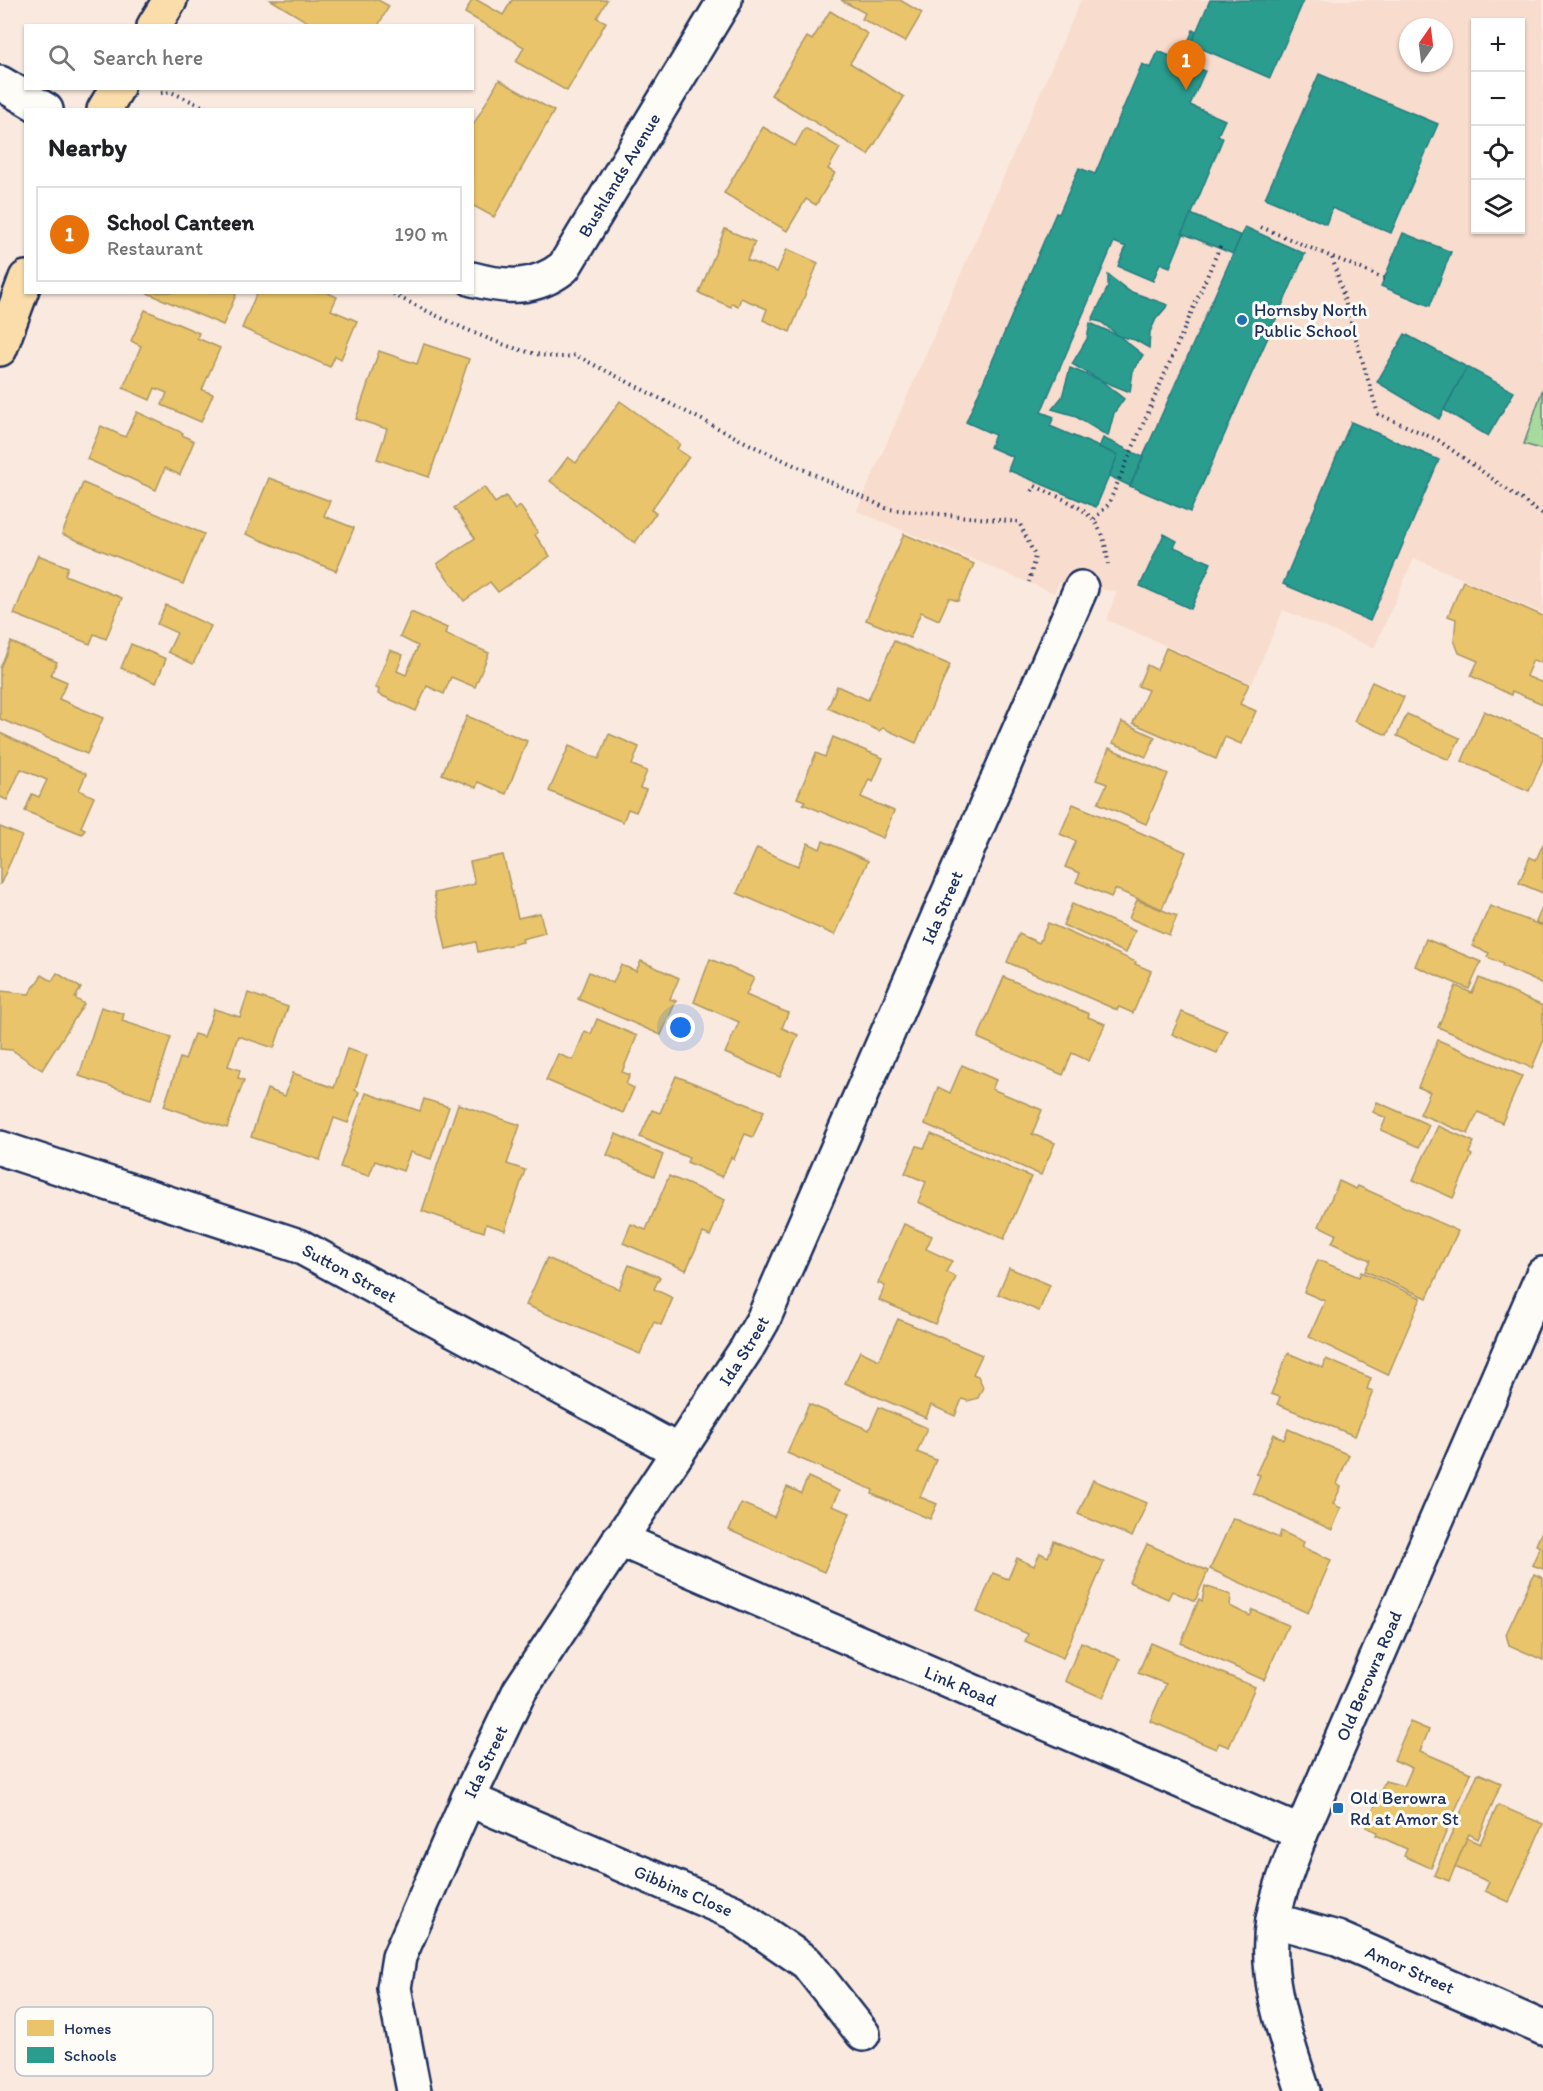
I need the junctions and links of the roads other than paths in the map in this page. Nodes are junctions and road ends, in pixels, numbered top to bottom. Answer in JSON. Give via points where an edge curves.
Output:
{"nodes":[{"id":1,"x":170,"y":0,"type":"edge"},
{"id":2,"x":725,"y":0,"type":"edge"},
{"id":3,"x":155,"y":24,"type":"edge"},
{"id":4,"x":0,"y":83,"type":"edge"},
{"id":5,"x":116,"y":90,"type":"edge"},
{"id":6,"x":43,"y":108,"type":"edge"},
{"id":7,"x":105,"y":108,"type":"edge"},
{"id":8,"x":474,"y":279,"type":"edge"},
{"id":9,"x":24,"y":283,"type":"edge"},
{"id":10,"x":0,"y":349,"type":"edge"},
{"id":11,"x":1081,"y":588,"type":"dead end"},
{"id":12,"x":0,"y":1148,"type":"edge"},
{"id":13,"x":1543,"y":1274,"type":"edge"},
{"id":14,"x":678,"y":1451,"type":"junction"},
{"id":15,"x":619,"y":1539,"type":"junction"},
{"id":16,"x":468,"y":1799,"type":"junction"},
{"id":17,"x":1301,"y":1833,"type":"junction"},
{"id":18,"x":1273,"y":1920,"type":"junction"},
{"id":19,"x":1543,"y":2028,"type":"edge"},
{"id":20,"x":863,"y":2034,"type":"dead end"},
{"id":21,"x":414,"y":2091,"type":"edge"},
{"id":22,"x":1303,"y":2091,"type":"edge"}],
"edges":[{"from":1,"to":3,"type":"main road"},
{"from":2,"to":8,"type":"street","name":"Bushlands Avenue","via":[[564,267],[550,278],[514,287]]},
{"from":4,"to":6,"type":"street"},
{"from":5,"to":7,"type":"main road"},
{"from":9,"to":10,"type":"main road"},
{"from":11,"to":14,"type":"street","name":"Ida Street","via":[[763,1320]]},
{"from":12,"to":14,"type":"street","name":"Sutton Street","via":[[298,1246]]},
{"from":13,"to":17,"type":"street","name":"Old Berowra Road"},
{"from":14,"to":15,"type":"street","name":"Ida Street"},
{"from":15,"to":16,"type":"street","name":"Ida Street","via":[[520,1690]]},
{"from":15,"to":17,"type":"street","name":"Link Road"},
{"from":16,"to":20,"type":"street","name":"Gibbins Close","via":[[733,1912],[807,1963]]},
{"from":16,"to":21,"type":"street","name":"Ida Street","via":[[399,1958],[394,1988]]},
{"from":17,"to":18,"type":"street","name":"Old Berowra Road"},
{"from":18,"to":19,"type":"street","name":"Amor Street","via":[[1337,1938]]},
{"from":18,"to":22,"type":"street","name":"Old Berowra Road","via":[[1272,1977]]}]}
